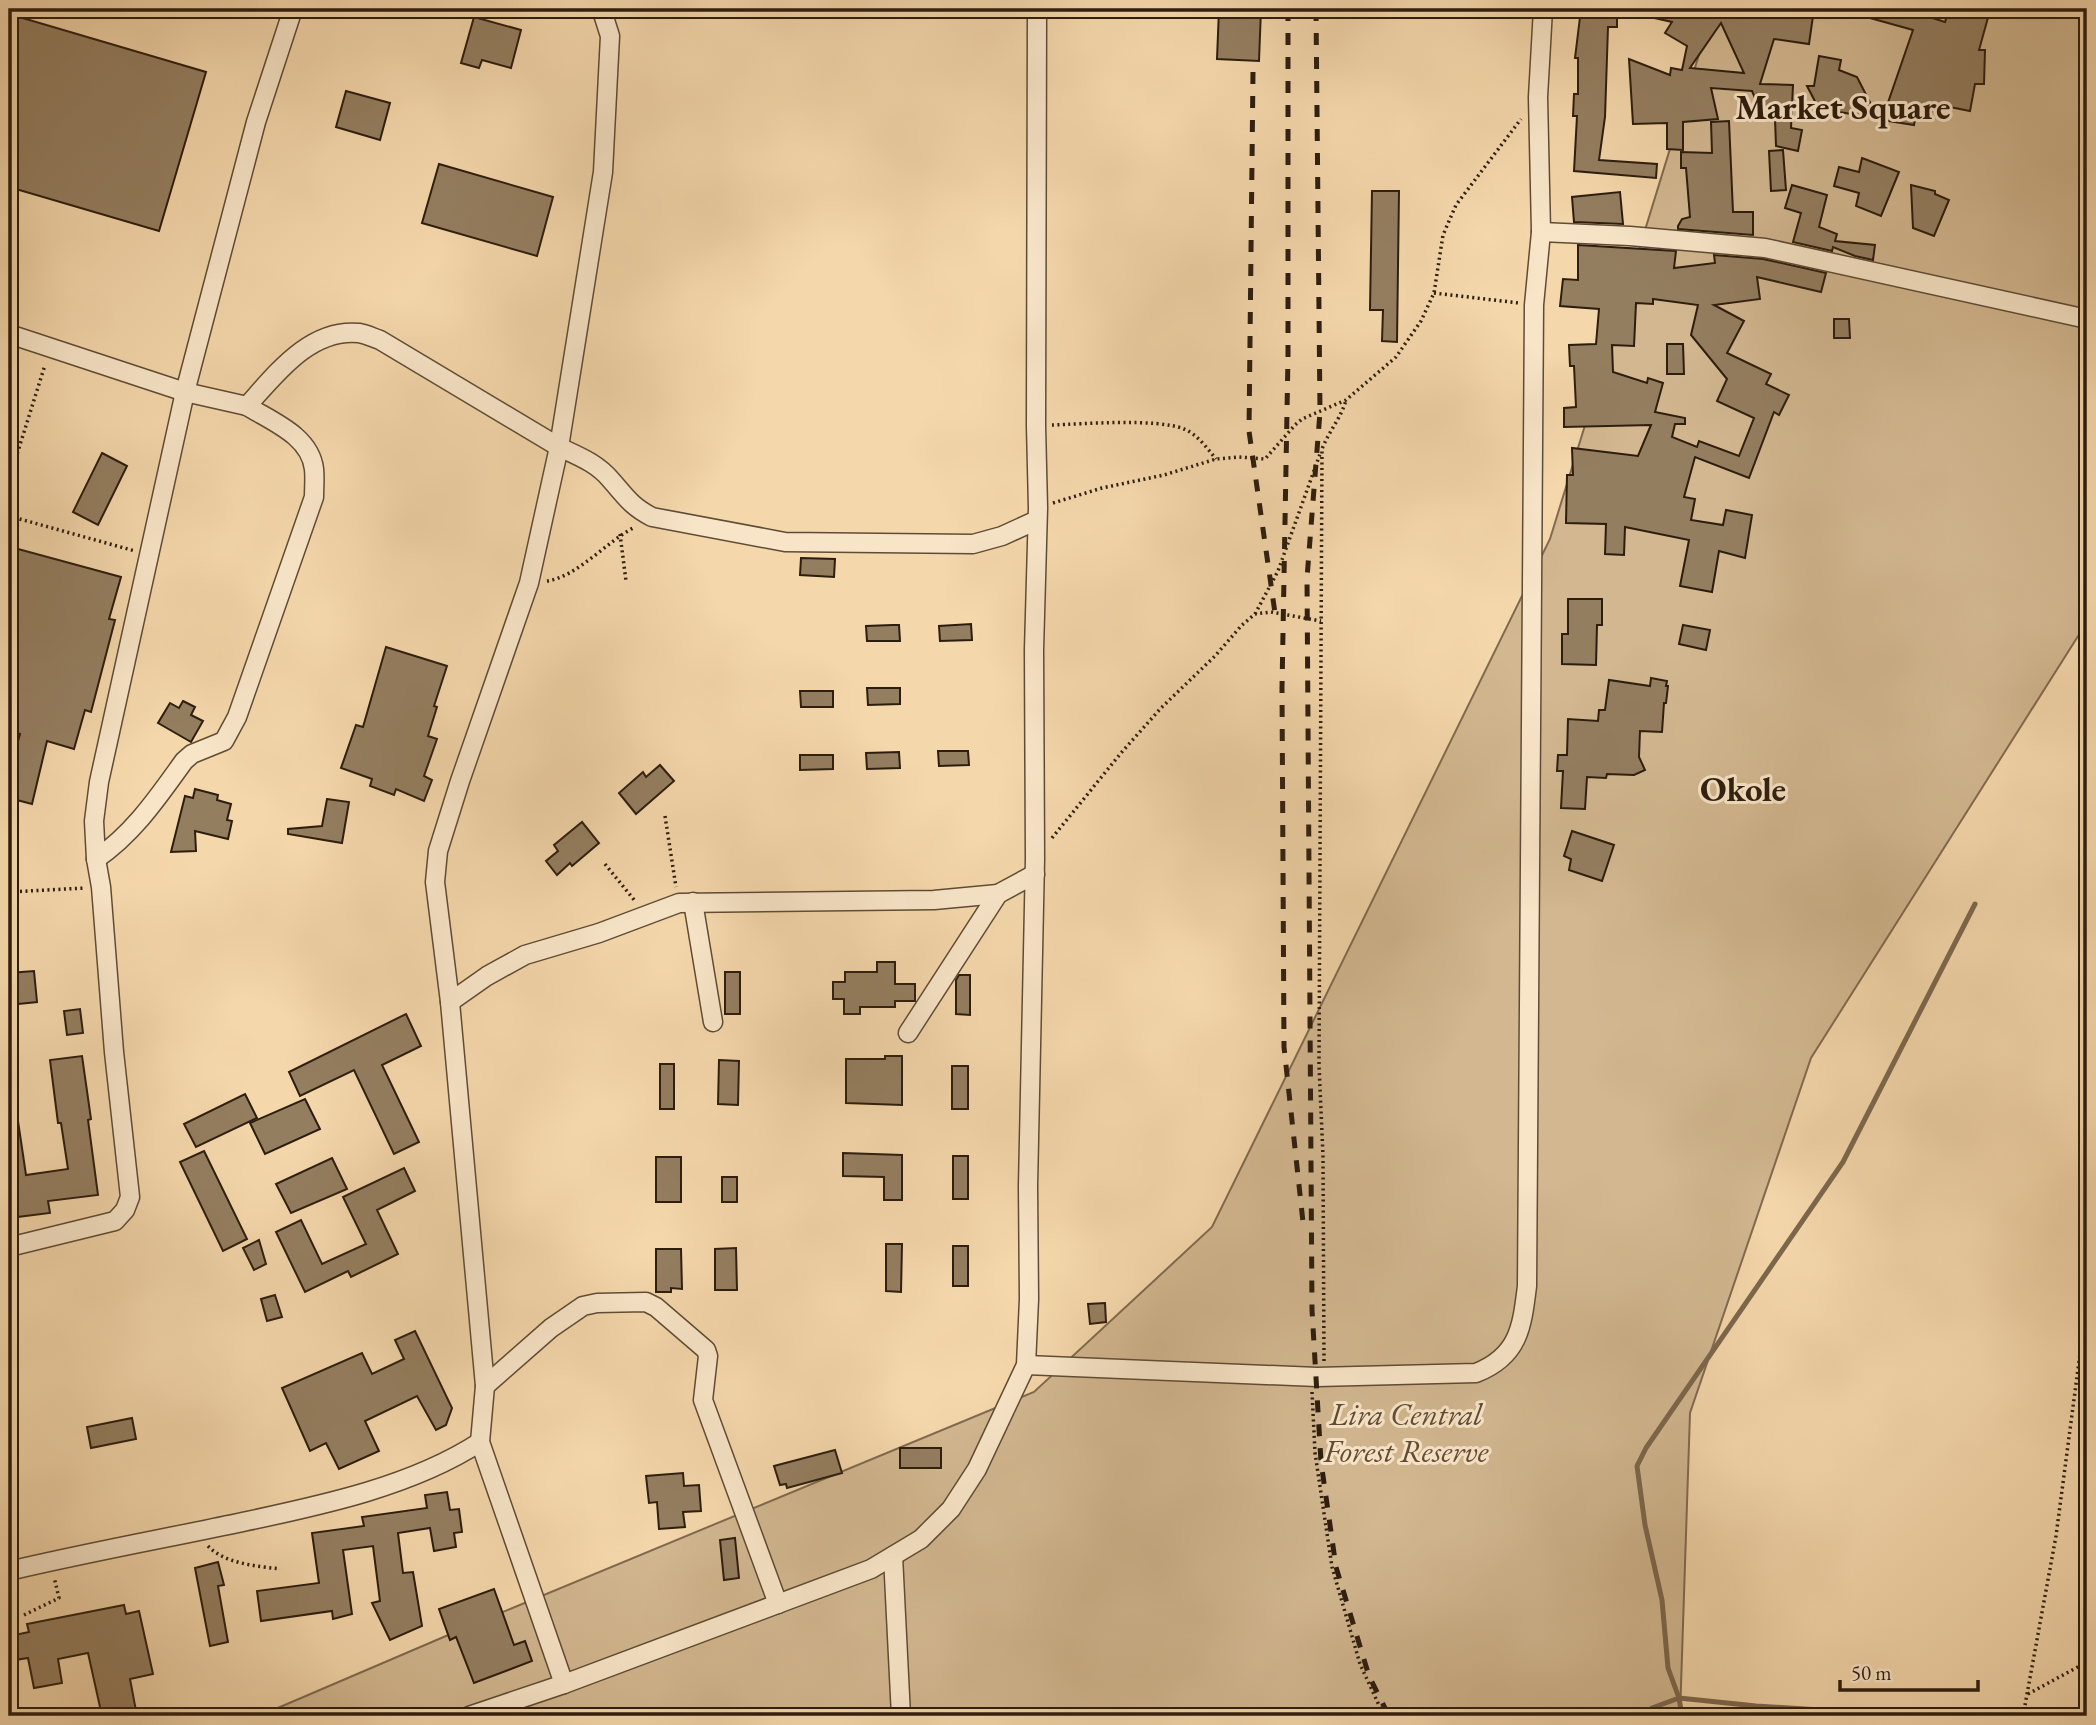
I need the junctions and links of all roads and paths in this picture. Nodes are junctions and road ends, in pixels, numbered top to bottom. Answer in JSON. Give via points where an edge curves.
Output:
{"nodes":[{"id":1,"x":293,"y":9,"type":"edge"},
{"id":2,"x":598,"y":9,"type":"edge"},
{"id":3,"x":1037,"y":9,"type":"edge"},
{"id":4,"x":1543,"y":9,"type":"edge"},
{"id":5,"x":1538,"y":97,"type":"junction"},
{"id":6,"x":1541,"y":232,"type":"junction"},
{"id":7,"x":1434,"y":293,"type":"junction"},
{"id":8,"x":1534,"y":305,"type":"junction"},
{"id":9,"x":2087,"y":319,"type":"edge"},
{"id":10,"x":9,"y":334,"type":"edge"},
{"id":11,"x":51,"y":346,"type":"junction"},
{"id":12,"x":185,"y":392,"type":"junction"},
{"id":13,"x":1346,"y":400,"type":"junction"},
{"id":14,"x":247,"y":407,"type":"junction"},
{"id":15,"x":1036,"y":426,"type":"junction"},
{"id":16,"x":559,"y":447,"type":"junction"},
{"id":17,"x":1322,"y":449,"type":"junction"},
{"id":18,"x":1216,"y":458,"type":"junction"},
{"id":19,"x":9,"y":480,"type":"edge"},
{"id":20,"x":1037,"y":514,"type":"junction"},
{"id":21,"x":9,"y":516,"type":"edge"},
{"id":22,"x":652,"y":517,"type":"junction"},
{"id":23,"x":620,"y":534,"type":"junction"},
{"id":24,"x":149,"y":555,"type":"junction"},
{"id":25,"x":626,"y":581,"type":"dead end"},
{"id":26,"x":529,"y":583,"type":"junction"},
{"id":27,"x":1255,"y":614,"type":"junction"},
{"id":28,"x":1321,"y":621,"type":"junction"},
{"id":29,"x":665,"y":817,"type":"dead end"},
{"id":30,"x":96,"y":859,"type":"junction"},
{"id":31,"x":605,"y":864,"type":"dead end"},
{"id":32,"x":1035,"y":866,"type":"junction"},
{"id":33,"x":101,"y":887,"type":"junction"},
{"id":34,"x":9,"y":892,"type":"edge"},
{"id":35,"x":998,"y":894,"type":"junction"},
{"id":36,"x":686,"y":902,"type":"junction"},
{"id":37,"x":645,"y":914,"type":"junction"},
{"id":38,"x":450,"y":1002,"type":"junction"},
{"id":39,"x":713,"y":1022,"type":"dead end"},
{"id":40,"x":908,"y":1033,"type":"dead end"},
{"id":41,"x":9,"y":1247,"type":"edge"},
{"id":42,"x":2083,"y":1331,"type":"dead end"},
{"id":43,"x":1026,"y":1365,"type":"junction"},
{"id":44,"x":1317,"y":1376,"type":"junction"},
{"id":45,"x":485,"y":1386,"type":"junction"},
{"id":46,"x":480,"y":1442,"type":"junction"},
{"id":47,"x":194,"y":1532,"type":"junction"},
{"id":48,"x":893,"y":1556,"type":"junction"},
{"id":49,"x":49,"y":1561,"type":"junction"},
{"id":50,"x":280,"y":1569,"type":"dead end"},
{"id":51,"x":9,"y":1571,"type":"edge"},
{"id":52,"x":778,"y":1604,"type":"junction"},
{"id":53,"x":24,"y":1615,"type":"dead end"},
{"id":54,"x":2087,"y":1661,"type":"edge"},
{"id":55,"x":565,"y":1684,"type":"junction"},
{"id":56,"x":2028,"y":1694,"type":"junction"},
{"id":57,"x":469,"y":1716,"type":"edge"},
{"id":58,"x":901,"y":1716,"type":"edge"},
{"id":59,"x":1384,"y":1716,"type":"edge"},
{"id":60,"x":2023,"y":1716,"type":"edge"}],
"edges":[{"from":1,"to":12,"type":"street","via":[[256,122]]},
{"from":2,"to":16,"type":"street","via":[[610,36],[603,173]]},
{"from":3,"to":15,"type":"street"},
{"from":4,"to":5,"type":"street"},
{"from":5,"to":6,"type":"street"},
{"from":5,"to":7,"type":"path","via":[[1456,205],[1443,234]]},
{"from":6,"to":8,"type":"street"},
{"from":6,"to":9,"type":"street","via":[[1765,248]]},
{"from":7,"to":8,"type":"path"},
{"from":7,"to":13,"type":"path","via":[[1396,358]]},
{"from":8,"to":44,"type":"street","via":[[1527,1272],[1522,1327],[1495,1366],[1476,1373]]},
{"from":10,"to":11,"type":"street"},
{"from":11,"to":12,"type":"street"},
{"from":11,"to":19,"type":"path"},
{"from":12,"to":14,"type":"street"},
{"from":12,"to":24,"type":"street"},
{"from":13,"to":17,"type":"path"},
{"from":13,"to":18,"type":"path","via":[[1302,419],[1265,459]]},
{"from":14,"to":16,"type":"street","via":[[307,347],[334,335],[360,333],[380,340]]},
{"from":14,"to":30,"type":"street","via":[[300,439],[311,454],[314,497],[237,717],[224,741],[184,761],[144,817]]},
{"from":15,"to":18,"type":"path","via":[[1172,425],[1186,429]]},
{"from":15,"to":20,"type":"street"},
{"from":16,"to":22,"type":"street","via":[[590,461],[635,509]]},
{"from":16,"to":26,"type":"street"},
{"from":17,"to":27,"type":"path","via":[[1278,571]]},
{"from":17,"to":28,"type":"path"},
{"from":18,"to":20,"type":"path","via":[[1102,488]]},
{"from":20,"to":22,"type":"street","via":[[1002,536],[973,544],[785,542]]},
{"from":20,"to":32,"type":"street"},
{"from":21,"to":24,"type":"path"},
{"from":22,"to":23,"type":"path"},
{"from":23,"to":25,"type":"path"},
{"from":23,"to":26,"type":"path","via":[[567,574]]},
{"from":24,"to":30,"type":"street","via":[[99,782]]},
{"from":26,"to":38,"type":"street","via":[[438,851],[435,882]]},
{"from":27,"to":28,"type":"path","via":[[1271,612]]},
{"from":27,"to":32,"type":"path","via":[[1129,744]]},
{"from":28,"to":44,"type":"path","via":[[1322,1134]]},
{"from":29,"to":36,"type":"path"},
{"from":30,"to":33,"type":"street"},
{"from":31,"to":37,"type":"path"},
{"from":32,"to":35,"type":"street"},
{"from":32,"to":43,"type":"street"},
{"from":33,"to":34,"type":"path"},
{"from":33,"to":41,"type":"street","via":[[130,1197],[115,1221]]},
{"from":35,"to":36,"type":"street","via":[[934,900]]},
{"from":35,"to":40,"type":"street"},
{"from":36,"to":37,"type":"street"},
{"from":36,"to":39,"type":"street"},
{"from":37,"to":38,"type":"street","via":[[525,955]]},
{"from":38,"to":45,"type":"street"},
{"from":42,"to":56,"type":"path","via":[[2056,1536]]},
{"from":43,"to":44,"type":"street"},
{"from":43,"to":48,"type":"street","via":[[951,1510],[921,1539]]},
{"from":44,"to":59,"type":"path","via":[[1315,1452],[1332,1567],[1360,1664]]},
{"from":45,"to":46,"type":"street"},
{"from":45,"to":52,"type":"street","via":[[583,1306],[646,1302],[656,1307],[706,1350],[703,1400]]},
{"from":46,"to":47,"type":"street","via":[[444,1463],[376,1488]]},
{"from":46,"to":55,"type":"street"},
{"from":47,"to":49,"type":"street"},
{"from":47,"to":50,"type":"path","via":[[215,1553],[252,1566]]},
{"from":48,"to":52,"type":"street","via":[[871,1569]]},
{"from":48,"to":58,"type":"street"},
{"from":49,"to":51,"type":"street"},
{"from":49,"to":53,"type":"path","via":[[60,1598]]},
{"from":52,"to":55,"type":"street"},
{"from":54,"to":56,"type":"path"},
{"from":55,"to":57,"type":"street"},
{"from":56,"to":60,"type":"path"}]}
